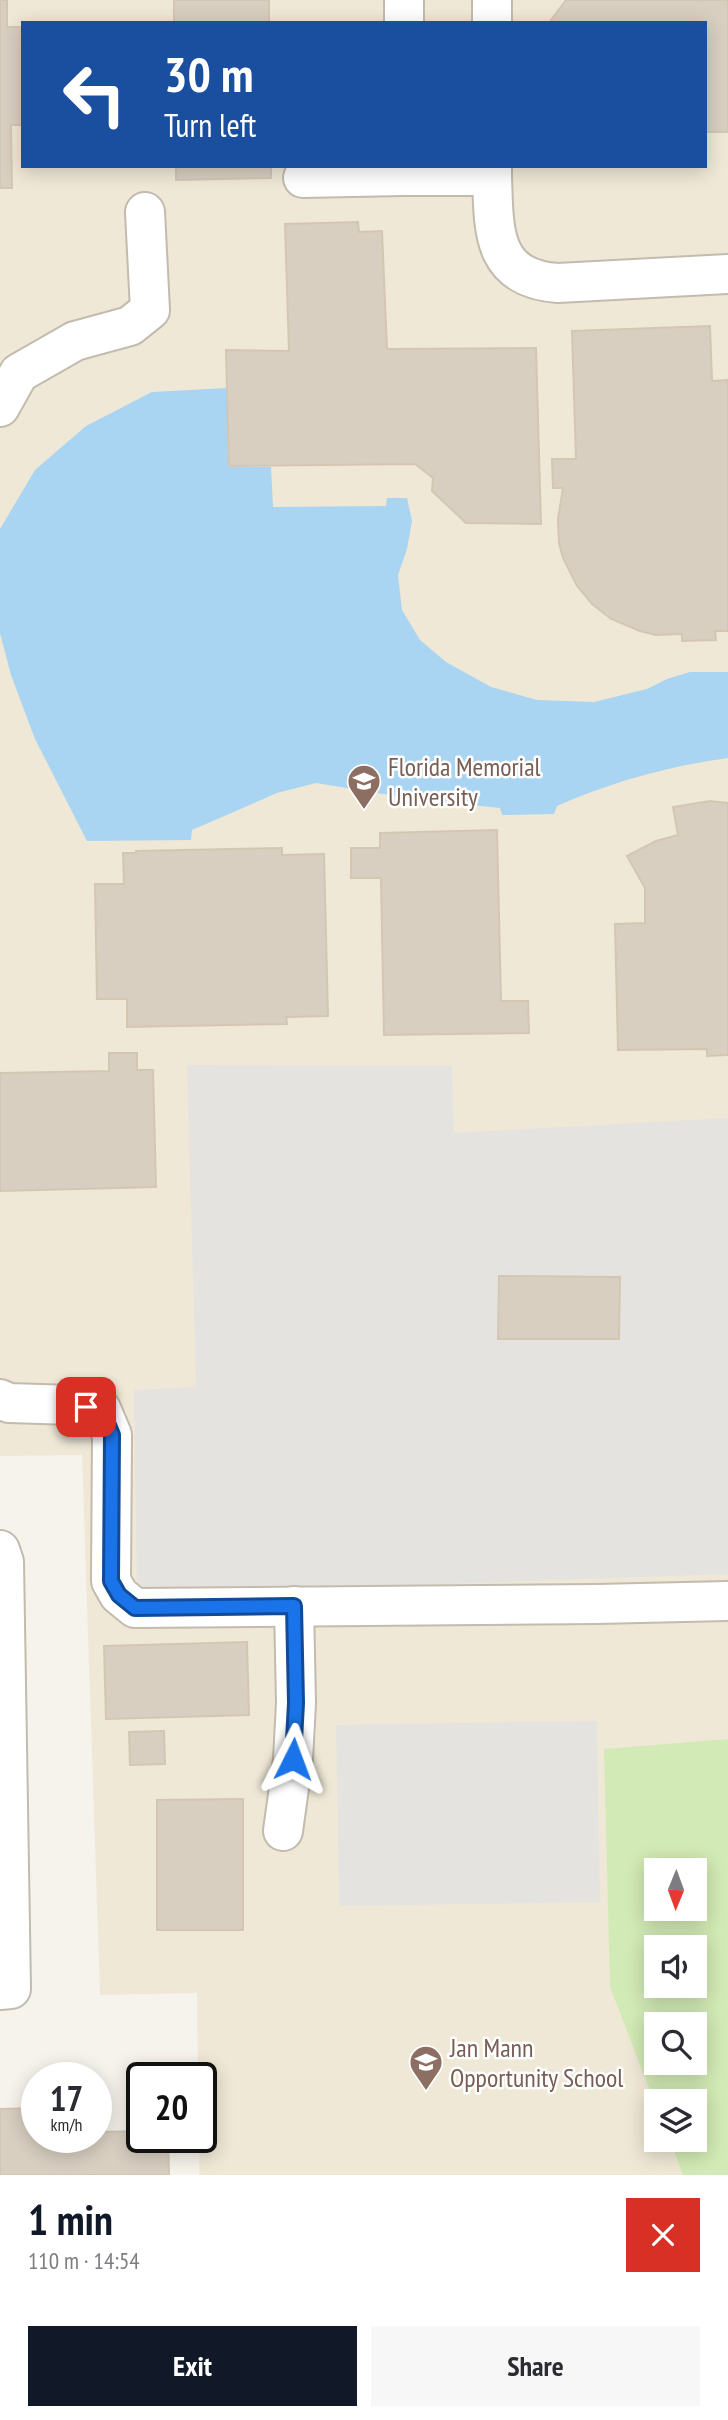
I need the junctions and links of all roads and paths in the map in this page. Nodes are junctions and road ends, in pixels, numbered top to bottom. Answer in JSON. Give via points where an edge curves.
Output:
{"nodes":[{"id":1,"x":404,"y":0,"type":"edge"},
{"id":2,"x":492,"y":0,"type":"edge"},
{"id":3,"x":404,"y":21,"type":"edge"},
{"id":4,"x":492,"y":21,"type":"edge"},
{"id":5,"x":403,"y":171,"type":"edge"},
{"id":6,"x":492,"y":171,"type":"edge"},
{"id":7,"x":303,"y":178,"type":"dead end"},
{"id":8,"x":145,"y":212,"type":"dead end"},
{"id":9,"x":728,"y":274,"type":"edge"},
{"id":10,"x":0,"y":407,"type":"edge"},
{"id":11,"x":0,"y":1399,"type":"edge"},
{"id":12,"x":0,"y":1550,"type":"edge"},
{"id":13,"x":728,"y":1601,"type":"edge"},
{"id":14,"x":294,"y":1606,"type":"junction"},
{"id":15,"x":283,"y":1831,"type":"dead end"},
{"id":16,"x":6,"y":1990,"type":"edge"}],
"edges":[{"from":1,"to":3,"type":"street"},
{"from":2,"to":4,"type":"street"},
{"from":5,"to":6,"type":"street"},
{"from":5,"to":7,"type":"street"},
{"from":6,"to":9,"type":"street","via":[[499,247],[508,263],[522,274],[558,283]]},
{"from":8,"to":10,"type":"street","via":[[150,310],[130,326],[75,341],[19,373]]},
{"from":11,"to":14,"type":"street","via":[[101,1409],[112,1435],[111,1581],[135,1608]]},
{"from":12,"to":16,"type":"street","via":[[4,1562]]},
{"from":13,"to":14,"type":"street"},
{"from":14,"to":15,"type":"street","via":[[296,1703]]}]}
